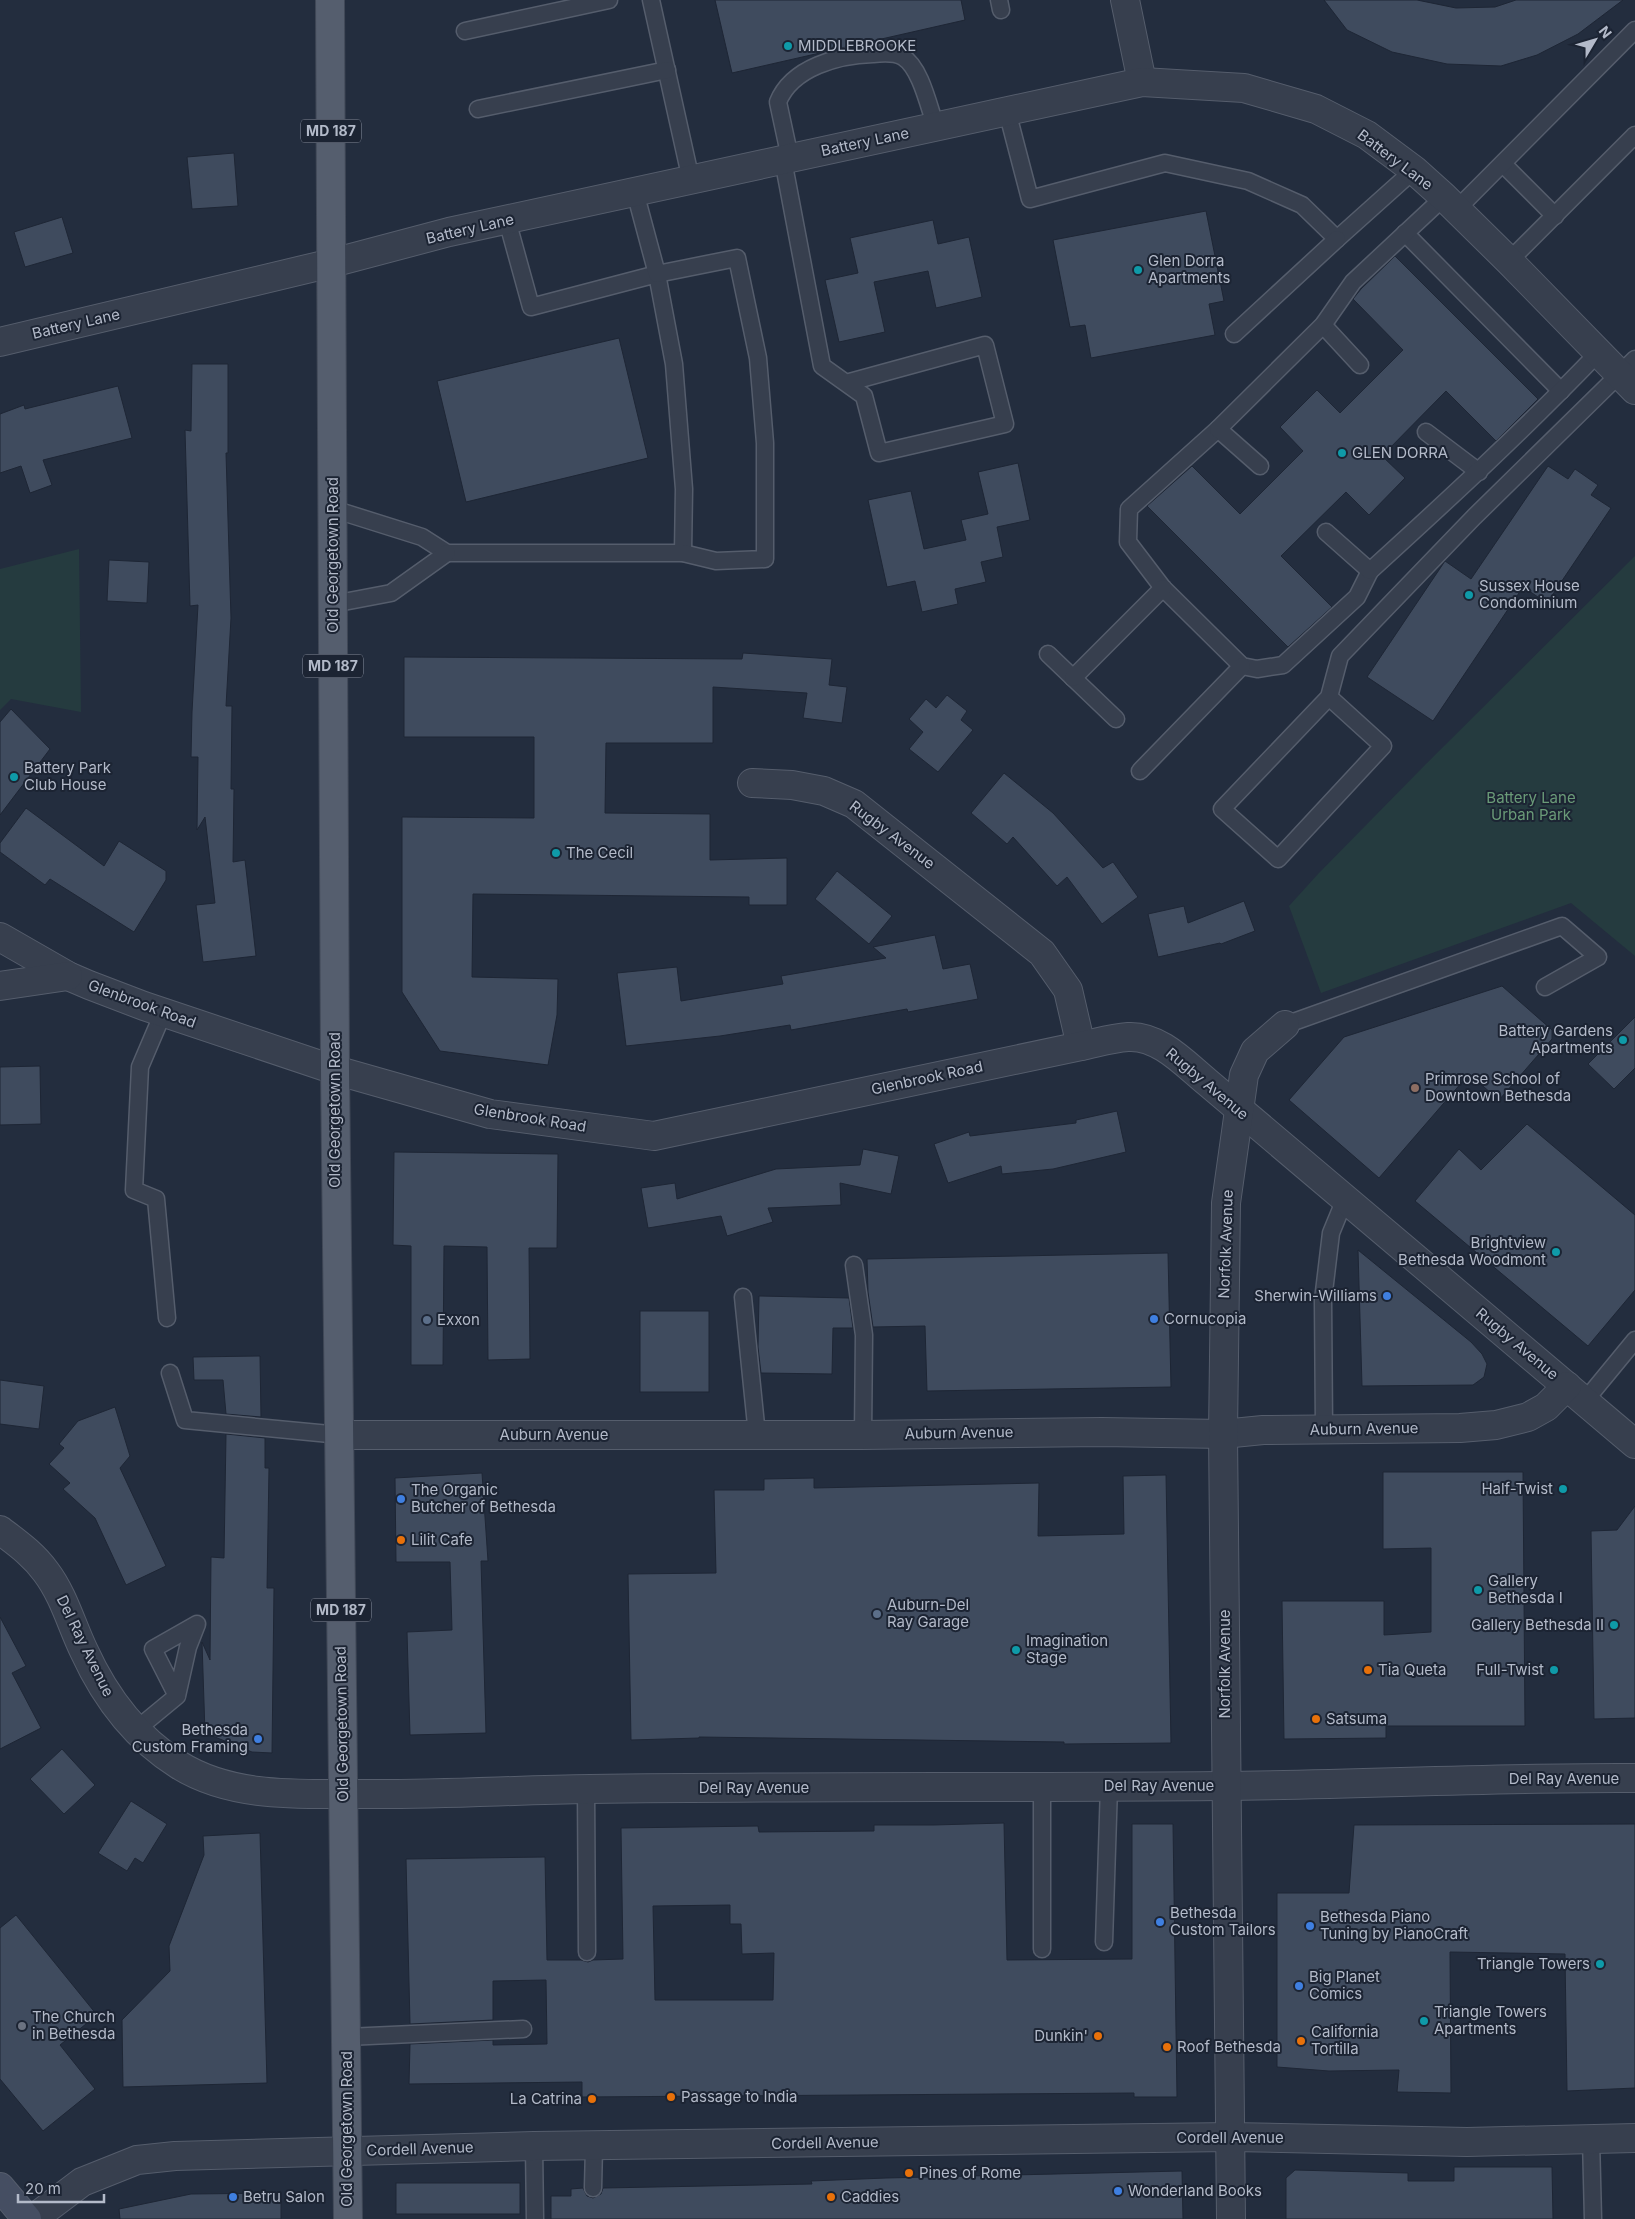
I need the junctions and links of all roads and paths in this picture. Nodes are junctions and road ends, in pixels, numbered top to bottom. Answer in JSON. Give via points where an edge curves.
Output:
{"nodes":[{"id":1,"x":330,"y":0,"type":"edge"},
{"id":2,"x":610,"y":0,"type":"edge"},
{"id":3,"x":651,"y":0,"type":"edge"},
{"id":4,"x":1125,"y":0,"type":"edge"},
{"id":5,"x":1635,"y":30,"type":"edge"},
{"id":6,"x":465,"y":31,"type":"dead end"},
{"id":7,"x":667,"y":70,"type":"junction"},
{"id":8,"x":1142,"y":82,"type":"junction"},
{"id":9,"x":478,"y":110,"type":"dead end"},
{"id":10,"x":1007,"y":111,"type":"junction"},
{"id":11,"x":936,"y":127,"type":"junction"},
{"id":12,"x":1635,"y":135,"type":"edge"},
{"id":13,"x":787,"y":159,"type":"junction"},
{"id":14,"x":1503,"y":164,"type":"junction"},
{"id":15,"x":1414,"y":170,"type":"junction"},
{"id":16,"x":692,"y":180,"type":"junction"},
{"id":17,"x":635,"y":192,"type":"junction"},
{"id":18,"x":1450,"y":204,"type":"junction"},
{"id":19,"x":1555,"y":216,"type":"junction"},
{"id":20,"x":507,"y":220,"type":"junction"},
{"id":21,"x":1405,"y":233,"type":"junction"},
{"id":22,"x":1337,"y":239,"type":"junction"},
{"id":23,"x":1509,"y":261,"type":"junction"},
{"id":24,"x":332,"y":263,"type":"junction"},
{"id":25,"x":657,"y":274,"type":"junction"},
{"id":26,"x":1323,"y":325,"type":"junction"},
{"id":27,"x":1234,"y":334,"type":"dead end"},
{"id":28,"x":0,"y":342,"type":"edge"},
{"id":29,"x":1598,"y":353,"type":"junction"},
{"id":30,"x":1360,"y":365,"type":"dead end"},
{"id":31,"x":1630,"y":375,"type":"edge"},
{"id":32,"x":846,"y":383,"type":"junction"},
{"id":33,"x":1561,"y":391,"type":"junction"},
{"id":34,"x":1218,"y":428,"type":"junction"},
{"id":35,"x":1426,"y":432,"type":"dead end"},
{"id":36,"x":1260,"y":466,"type":"dead end"},
{"id":37,"x":1479,"y":472,"type":"junction"},
{"id":38,"x":333,"y":509,"type":"junction"},
{"id":39,"x":1326,"y":532,"type":"dead end"},
{"id":40,"x":447,"y":553,"type":"junction"},
{"id":41,"x":683,"y":553,"type":"junction"},
{"id":42,"x":1370,"y":571,"type":"junction"},
{"id":43,"x":1163,"y":588,"type":"junction"},
{"id":44,"x":333,"y":604,"type":"junction"},
{"id":45,"x":1048,"y":654,"type":"dead end"},
{"id":46,"x":1242,"y":666,"type":"junction"},
{"id":47,"x":1073,"y":678,"type":"junction"},
{"id":48,"x":1329,"y":697,"type":"junction"},
{"id":49,"x":1116,"y":718,"type":"dead end"},
{"id":50,"x":1140,"y":771,"type":"dead end"},
{"id":51,"x":752,"y":783,"type":"dead end"},
{"id":52,"x":0,"y":937,"type":"edge"},
{"id":53,"x":68,"y":976,"type":"junction"},
{"id":54,"x":0,"y":986,"type":"edge"},
{"id":55,"x":1545,"y":988,"type":"dead end"},
{"id":56,"x":163,"y":1013,"type":"junction"},
{"id":57,"x":1285,"y":1025,"type":"joint"},
{"id":58,"x":1081,"y":1046,"type":"junction"},
{"id":59,"x":335,"y":1070,"type":"junction"},
{"id":60,"x":1238,"y":1110,"type":"junction"},
{"id":61,"x":1345,"y":1199,"type":"junction"},
{"id":62,"x":854,"y":1265,"type":"dead end"},
{"id":63,"x":743,"y":1297,"type":"dead end"},
{"id":64,"x":167,"y":1318,"type":"dead end"},
{"id":65,"x":1635,"y":1340,"type":"edge"},
{"id":66,"x":170,"y":1373,"type":"dead end"},
{"id":67,"x":1576,"y":1394,"type":"junction"},
{"id":68,"x":1324,"y":1429,"type":"junction"},
{"id":69,"x":1223,"y":1434,"type":"junction"},
{"id":70,"x":340,"y":1435,"type":"junction"},
{"id":71,"x":757,"y":1435,"type":"junction"},
{"id":72,"x":863,"y":1435,"type":"junction"},
{"id":73,"x":1635,"y":1444,"type":"edge"},
{"id":74,"x":0,"y":1530,"type":"edge"},
{"id":75,"x":177,"y":1696,"type":"dead end"},
{"id":76,"x":127,"y":1720,"type":"junction"},
{"id":77,"x":1635,"y":1778,"type":"edge"},
{"id":78,"x":1042,"y":1786,"type":"junction"},
{"id":79,"x":1109,"y":1786,"type":"junction"},
{"id":80,"x":1226,"y":1786,"type":"junction"},
{"id":81,"x":586,"y":1789,"type":"junction"},
{"id":82,"x":343,"y":1794,"type":"junction"},
{"id":83,"x":1104,"y":1942,"type":"dead end"},
{"id":84,"x":1042,"y":1949,"type":"dead end"},
{"id":85,"x":587,"y":1952,"type":"dead end"},
{"id":86,"x":522,"y":2029,"type":"dead end"},
{"id":87,"x":347,"y":2037,"type":"junction"},
{"id":88,"x":1231,"y":2137,"type":"junction"},
{"id":89,"x":1635,"y":2138,"type":"edge"},
{"id":90,"x":1591,"y":2139,"type":"junction"},
{"id":91,"x":534,"y":2146,"type":"junction"},
{"id":92,"x":594,"y":2146,"type":"junction"},
{"id":93,"x":348,"y":2151,"type":"junction"},
{"id":94,"x":0,"y":2187,"type":"edge"},
{"id":95,"x":593,"y":2188,"type":"dead end"},
{"id":96,"x":27,"y":2219,"type":"edge"},
{"id":97,"x":32,"y":2219,"type":"edge"},
{"id":98,"x":348,"y":2219,"type":"edge"},
{"id":99,"x":535,"y":2219,"type":"edge"},
{"id":100,"x":1231,"y":2219,"type":"edge"},
{"id":101,"x":1594,"y":2219,"type":"edge"}],
"edges":[{"from":1,"to":24,"type":"main road","name":"Old Georgetown Road","number":"MD 187"},
{"from":2,"to":6,"type":"lane"},
{"from":3,"to":7,"type":"lane"},
{"from":4,"to":8,"type":"street"},
{"from":5,"to":14,"type":"lane"},
{"from":7,"to":9,"type":"lane"},
{"from":7,"to":16,"type":"lane"},
{"from":8,"to":10,"type":"street","name":"Battery Lane"},
{"from":8,"to":15,"type":"street","name":"Battery Lane","via":[[1244,88],[1316,109],[1367,135]]},
{"from":10,"to":11,"type":"street","name":"Battery Lane"},
{"from":10,"to":22,"type":"lane","via":[[1030,199],[1165,163],[1248,181],[1302,205]]},
{"from":11,"to":13,"type":"street","name":"Battery Lane"},
{"from":11,"to":13,"type":"lane","via":[[920,80],[903,57],[890,53],[859,54],[823,63],[804,73],[782,94],[778,102]]},
{"from":12,"to":19,"type":"lane"},
{"from":13,"to":16,"type":"street","name":"Battery Lane"},
{"from":13,"to":32,"type":"lane","via":[[822,366]]},
{"from":14,"to":18,"type":"lane"},
{"from":14,"to":19,"type":"lane"},
{"from":15,"to":18,"type":"street","name":"Battery Lane"},
{"from":15,"to":22,"type":"lane"},
{"from":16,"to":17,"type":"street","name":"Battery Lane"},
{"from":17,"to":20,"type":"street","name":"Battery Lane"},
{"from":17,"to":25,"type":"lane"},
{"from":18,"to":21,"type":"lane"},
{"from":18,"to":23,"type":"street","name":"Battery Lane"},
{"from":19,"to":23,"type":"lane"},
{"from":20,"to":24,"type":"street","name":"Battery Lane"},
{"from":20,"to":25,"type":"lane","via":[[531,307]]},
{"from":21,"to":26,"type":"lane","via":[[1353,282]]},
{"from":21,"to":33,"type":"lane"},
{"from":22,"to":27,"type":"lane"},
{"from":23,"to":29,"type":"street","name":"Battery Lane"},
{"from":24,"to":28,"type":"street","name":"Battery Lane"},
{"from":24,"to":38,"type":"main road","name":"Old Georgetown Road","number":"MD 187"},
{"from":25,"to":41,"type":"lane","via":[[674,364],[684,489]]},
{"from":25,"to":41,"type":"lane","via":[[737,258],[759,367],[765,443],[765,559],[716,561]]},
{"from":26,"to":30,"type":"lane"},
{"from":26,"to":34,"type":"lane"},
{"from":29,"to":31,"type":"street","name":"Battery Lane"},
{"from":29,"to":33,"type":"lane"},
{"from":31,"to":48,"type":"lane","via":[[1474,517],[1340,656]]},
{"from":32,"to":32,"type":"lane","via":[[864,396],[879,453],[1005,424],[985,345]]},
{"from":33,"to":37,"type":"lane"},
{"from":34,"to":36,"type":"lane"},
{"from":34,"to":43,"type":"lane","via":[[1130,509],[1128,542]]},
{"from":35,"to":37,"type":"lane"},
{"from":37,"to":42,"type":"lane"},
{"from":38,"to":40,"type":"lane","via":[[422,538]]},
{"from":38,"to":44,"type":"main road","name":"Old Georgetown Road","number":"MD 187"},
{"from":39,"to":42,"type":"lane"},
{"from":40,"to":41,"type":"lane"},
{"from":40,"to":44,"type":"lane","via":[[391,593]]},
{"from":42,"to":46,"type":"lane","via":[[1357,597],[1283,665],[1257,669]]},
{"from":43,"to":46,"type":"lane"},
{"from":43,"to":47,"type":"lane"},
{"from":44,"to":59,"type":"main road","name":"Old Georgetown Road","number":"MD 187"},
{"from":45,"to":47,"type":"lane"},
{"from":46,"to":50,"type":"lane"},
{"from":47,"to":49,"type":"lane"},
{"from":48,"to":48,"type":"lane","via":[[1222,809],[1278,859],[1383,746]]},
{"from":51,"to":58,"type":"street","name":"Rugby Avenue","via":[[824,791],[854,804],[1042,953],[1068,990]]},
{"from":52,"to":53,"type":"street","name":"Glenbrook Road"},
{"from":53,"to":54,"type":"street"},
{"from":53,"to":56,"type":"street","name":"Glenbrook Road"},
{"from":55,"to":57,"type":"lane","via":[[1598,956],[1562,926]]},
{"from":56,"to":59,"type":"street","name":"Glenbrook Road"},
{"from":56,"to":64,"type":"lane","via":[[140,1067],[134,1190],[156,1199]]},
{"from":57,"to":60,"type":"street","via":[[1255,1051],[1244,1075]]},
{"from":58,"to":59,"type":"street","name":"Glenbrook Road","via":[[654,1136],[490,1114]]},
{"from":58,"to":60,"type":"street","name":"Rugby Avenue","via":[[1128,1037],[1145,1039],[1166,1048]]},
{"from":59,"to":70,"type":"main road","name":"Old Georgetown Road","number":"MD 187"},
{"from":60,"to":61,"type":"street","name":"Rugby Avenue"},
{"from":60,"to":69,"type":"street","name":"Norfolk Avenue","via":[[1226,1203]]},
{"from":61,"to":67,"type":"street","name":"Rugby Avenue"},
{"from":61,"to":68,"type":"lane","via":[[1331,1233],[1324,1300]]},
{"from":62,"to":72,"type":"lane","via":[[864,1335]]},
{"from":63,"to":71,"type":"lane"},
{"from":65,"to":67,"type":"lane"},
{"from":66,"to":70,"type":"lane","via":[[185,1420]]},
{"from":67,"to":68,"type":"street","name":"Auburn Avenue","via":[[1528,1417],[1496,1425]]},
{"from":67,"to":73,"type":"street","name":"Rugby Avenue"},
{"from":68,"to":69,"type":"street","name":"Auburn Avenue"},
{"from":69,"to":72,"type":"street","name":"Auburn Avenue"},
{"from":69,"to":80,"type":"street","name":"Norfolk Avenue"},
{"from":70,"to":71,"type":"street","name":"Auburn Avenue"},
{"from":70,"to":82,"type":"main road","name":"Old Georgetown Road","number":"MD 187"},
{"from":71,"to":72,"type":"street","name":"Auburn Avenue"},
{"from":74,"to":76,"type":"street","name":"Del Ray Avenue","via":[[29,1552],[47,1573],[61,1596],[91,1666]]},
{"from":75,"to":76,"type":"lane"},
{"from":76,"to":82,"type":"street","name":"Del Ray Avenue","via":[[148,1742],[178,1765],[208,1780],[262,1792]]},
{"from":77,"to":80,"type":"street","name":"Del Ray Avenue"},
{"from":78,"to":79,"type":"street","name":"Del Ray Avenue"},
{"from":78,"to":81,"type":"street","name":"Del Ray Avenue"},
{"from":78,"to":84,"type":"lane"},
{"from":79,"to":80,"type":"street","name":"Del Ray Avenue"},
{"from":79,"to":83,"type":"lane"},
{"from":80,"to":88,"type":"street","name":"Norfolk Avenue"},
{"from":81,"to":82,"type":"street","name":"Del Ray Avenue"},
{"from":81,"to":85,"type":"lane"},
{"from":82,"to":87,"type":"main road","name":"Old Georgetown Road","number":"MD 187"},
{"from":86,"to":87,"type":"lane"},
{"from":87,"to":93,"type":"main road","name":"Old Georgetown Road","number":"MD 187"},
{"from":88,"to":90,"type":"street","name":"Cordell Avenue","via":[[1467,2142]]},
{"from":88,"to":92,"type":"street","name":"Cordell Avenue"},
{"from":88,"to":100,"type":"street","name":"Norfolk Avenue"},
{"from":89,"to":90,"type":"street","name":"Cordell Avenue"},
{"from":90,"to":101,"type":"lane"},
{"from":91,"to":92,"type":"street","name":"Cordell Avenue"},
{"from":91,"to":93,"type":"street","name":"Cordell Avenue"},
{"from":91,"to":99,"type":"lane"},
{"from":92,"to":95,"type":"lane"},
{"from":93,"to":97,"type":"street","name":"Cordell Avenue","via":[[137,2160],[82,2182]]},
{"from":93,"to":98,"type":"main road","name":"Old Georgetown Road","number":"MD 187"},
{"from":94,"to":96,"type":"main road"}]}
